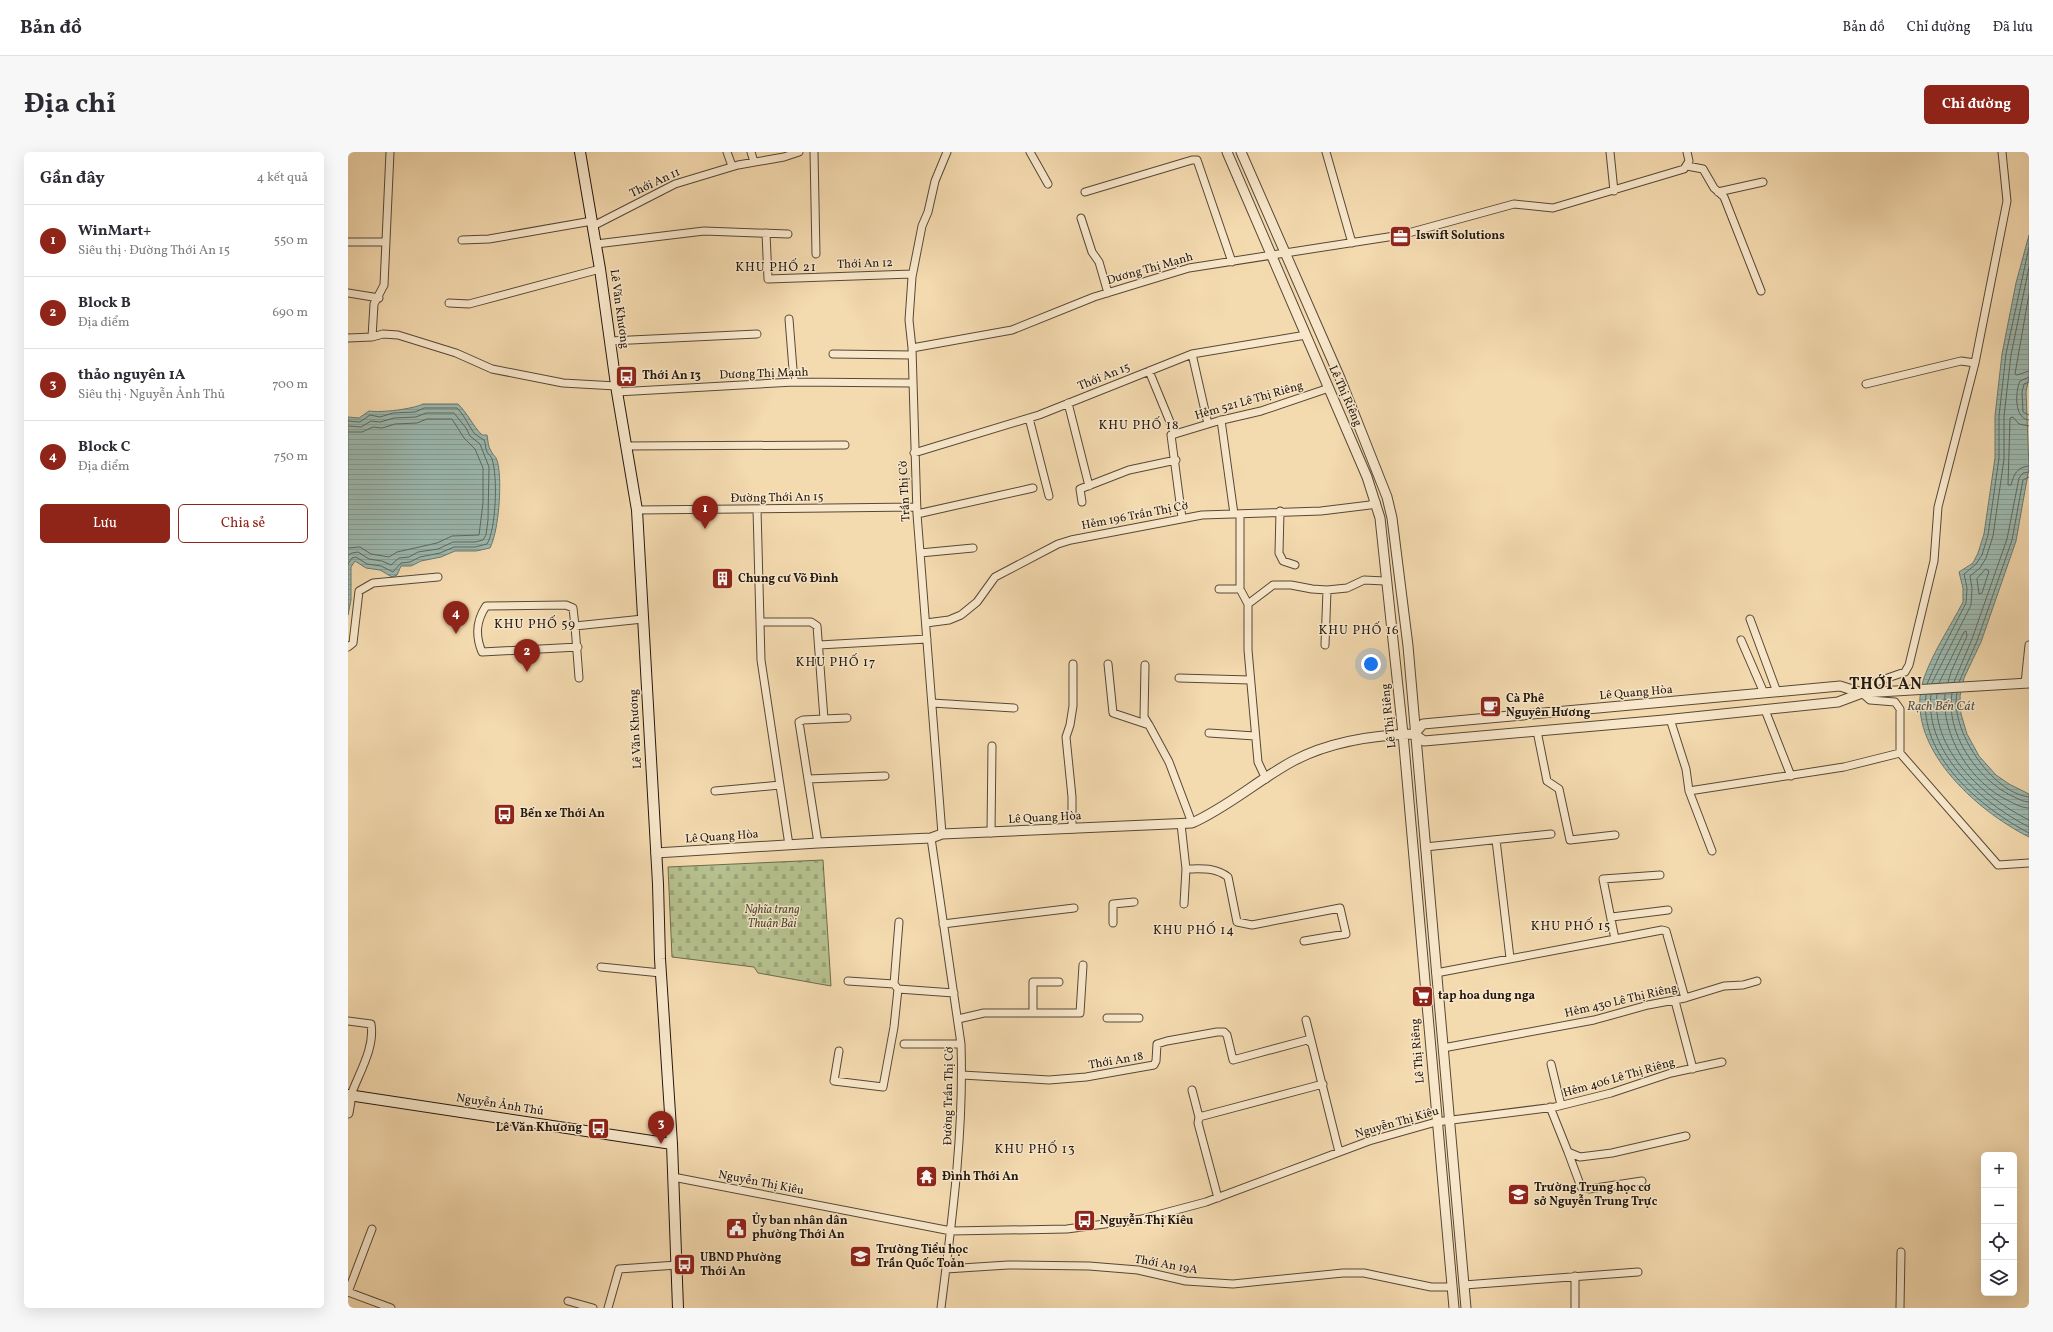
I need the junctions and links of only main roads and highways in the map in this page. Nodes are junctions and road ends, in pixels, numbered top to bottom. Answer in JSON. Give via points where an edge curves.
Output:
{"nodes":[{"id":1,"x":580,"y":152,"type":"edge"},
{"id":2,"x":350,"y":1095,"type":"edge"},
{"id":3,"x":672,"y":1144,"type":"junction"},
{"id":4,"x":678,"y":1308,"type":"edge"}],
"edges":[{"from":1,"to":3,"type":"main road","name":"Lê Văn Khương","via":[[637,510]]},
{"from":2,"to":3,"type":"main road","name":"Nguyễn Ảnh Thủ"},
{"from":3,"to":4,"type":"main road","name":"Lê Văn Khương"}]}
